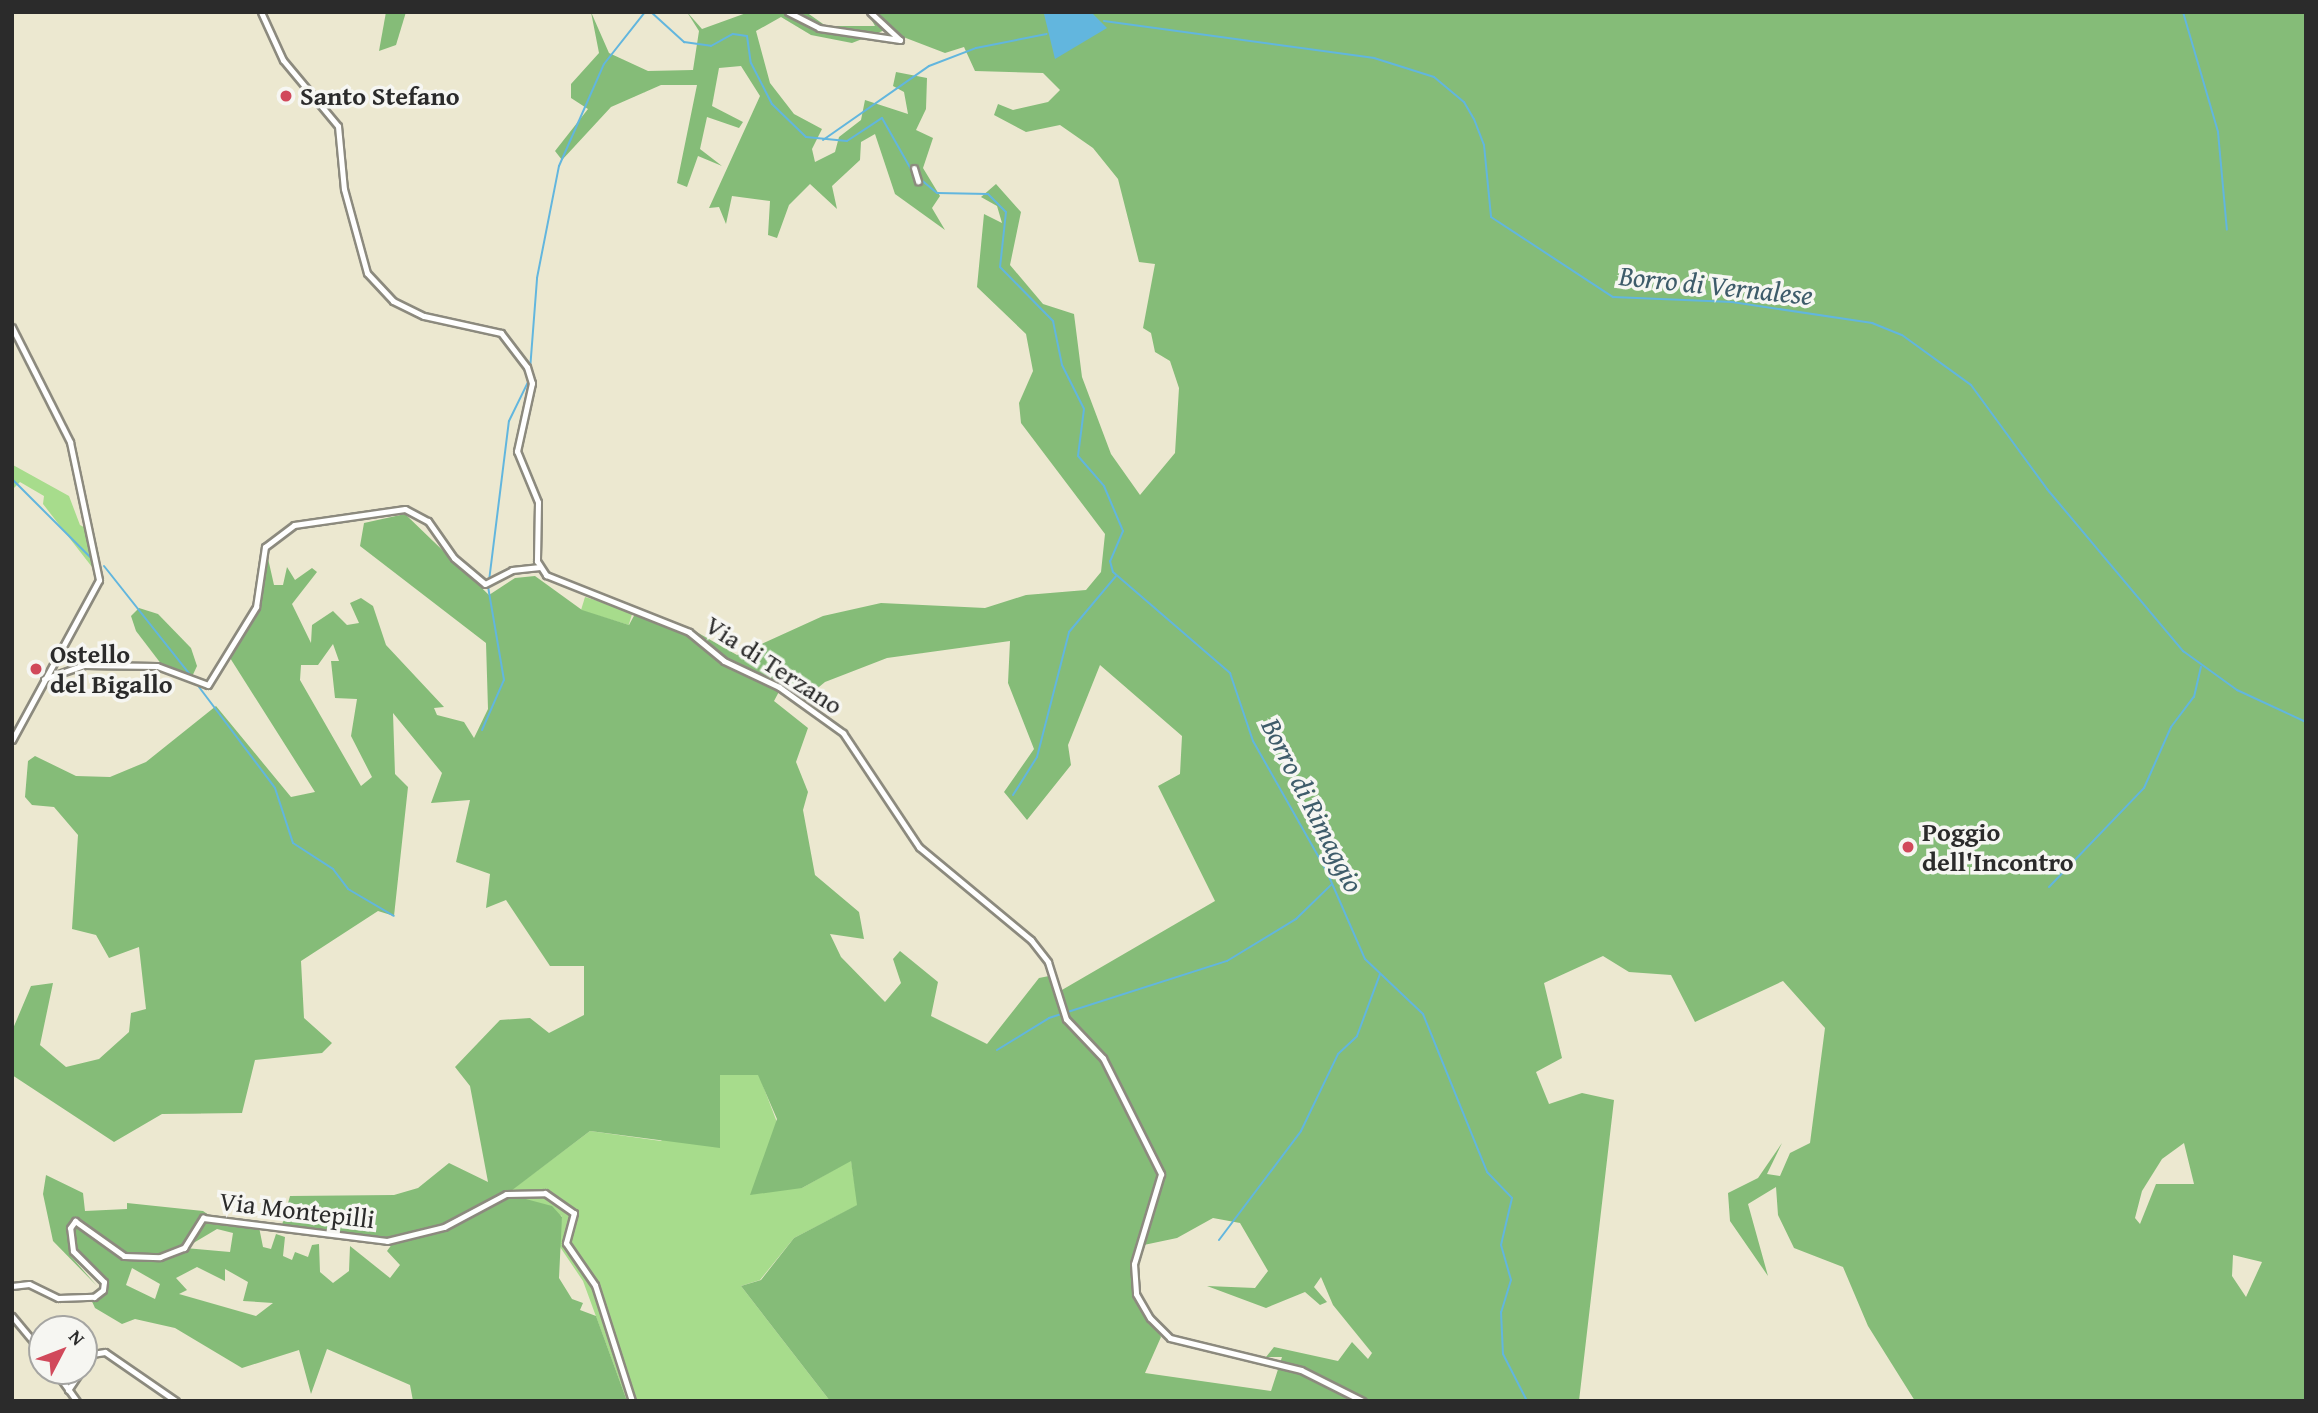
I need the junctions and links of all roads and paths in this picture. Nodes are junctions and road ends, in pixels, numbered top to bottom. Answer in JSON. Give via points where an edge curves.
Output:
{"nodes":[{"id":1,"x":261,"y":12,"type":"edge"},
{"id":2,"x":788,"y":12,"type":"edge"},
{"id":3,"x":870,"y":12,"type":"edge"},
{"id":4,"x":914,"y":168,"type":"dead end"},
{"id":5,"x":918,"y":180,"type":"dead end"},
{"id":6,"x":12,"y":327,"type":"edge"},
{"id":7,"x":540,"y":567,"type":"junction"},
{"id":8,"x":44,"y":679,"type":"junction"},
{"id":9,"x":12,"y":740,"type":"edge"},
{"id":10,"x":12,"y":1286,"type":"edge"},
{"id":11,"x":12,"y":1316,"type":"edge"},
{"id":12,"x":28,"y":1335,"type":"edge"},
{"id":13,"x":98,"y":1353,"type":"edge"},
{"id":14,"x":65,"y":1385,"type":"edge"},
{"id":15,"x":71,"y":1385,"type":"edge"},
{"id":16,"x":68,"y":1390,"type":"junction"},
{"id":17,"x":77,"y":1401,"type":"edge"},
{"id":18,"x":176,"y":1401,"type":"edge"},
{"id":19,"x":632,"y":1401,"type":"edge"},
{"id":20,"x":1363,"y":1401,"type":"edge"}],
"edges":[{"from":1,"to":7,"type":"street","via":[[283,60],[338,126],[344,189],[367,273],[393,301],[424,316],[501,333],[527,367],[532,383],[517,451],[538,502]]},
{"from":2,"to":3,"type":"street","via":[[819,27],[900,40]]},
{"from":4,"to":5,"type":"street"},
{"from":6,"to":8,"type":"street","via":[[69,442],[99,568],[94,598]]},
{"from":7,"to":8,"type":"street","via":[[512,570],[485,584],[454,558],[428,521],[405,509],[294,525],[265,547],[256,607],[208,685],[157,666],[84,665]]},
{"from":7,"to":20,"type":"street","name":"Via di Terzano","via":[[576,591],[643,609],[689,632],[724,661],[779,687],[843,733],[919,848],[1019,929],[1048,962],[1059,1008],[1103,1058],[1161,1174],[1134,1264],[1136,1294],[1150,1318],[1170,1338],[1301,1370]]},
{"from":8,"to":9,"type":"street"},
{"from":10,"to":19,"type":"street","name":"Via Montepilli","via":[[29,1284],[58,1298],[94,1297],[103,1290],[104,1282],[73,1251],[70,1228],[75,1221],[124,1256],[160,1256],[184,1248],[203,1218],[387,1241],[444,1227],[506,1194],[545,1193],[574,1213],[566,1243],[595,1285]]},
{"from":11,"to":12,"type":"street"},
{"from":13,"to":18,"type":"street","via":[[105,1352]]},
{"from":14,"to":16,"type":"street"},
{"from":15,"to":16,"type":"street"},
{"from":16,"to":17,"type":"street"}]}
